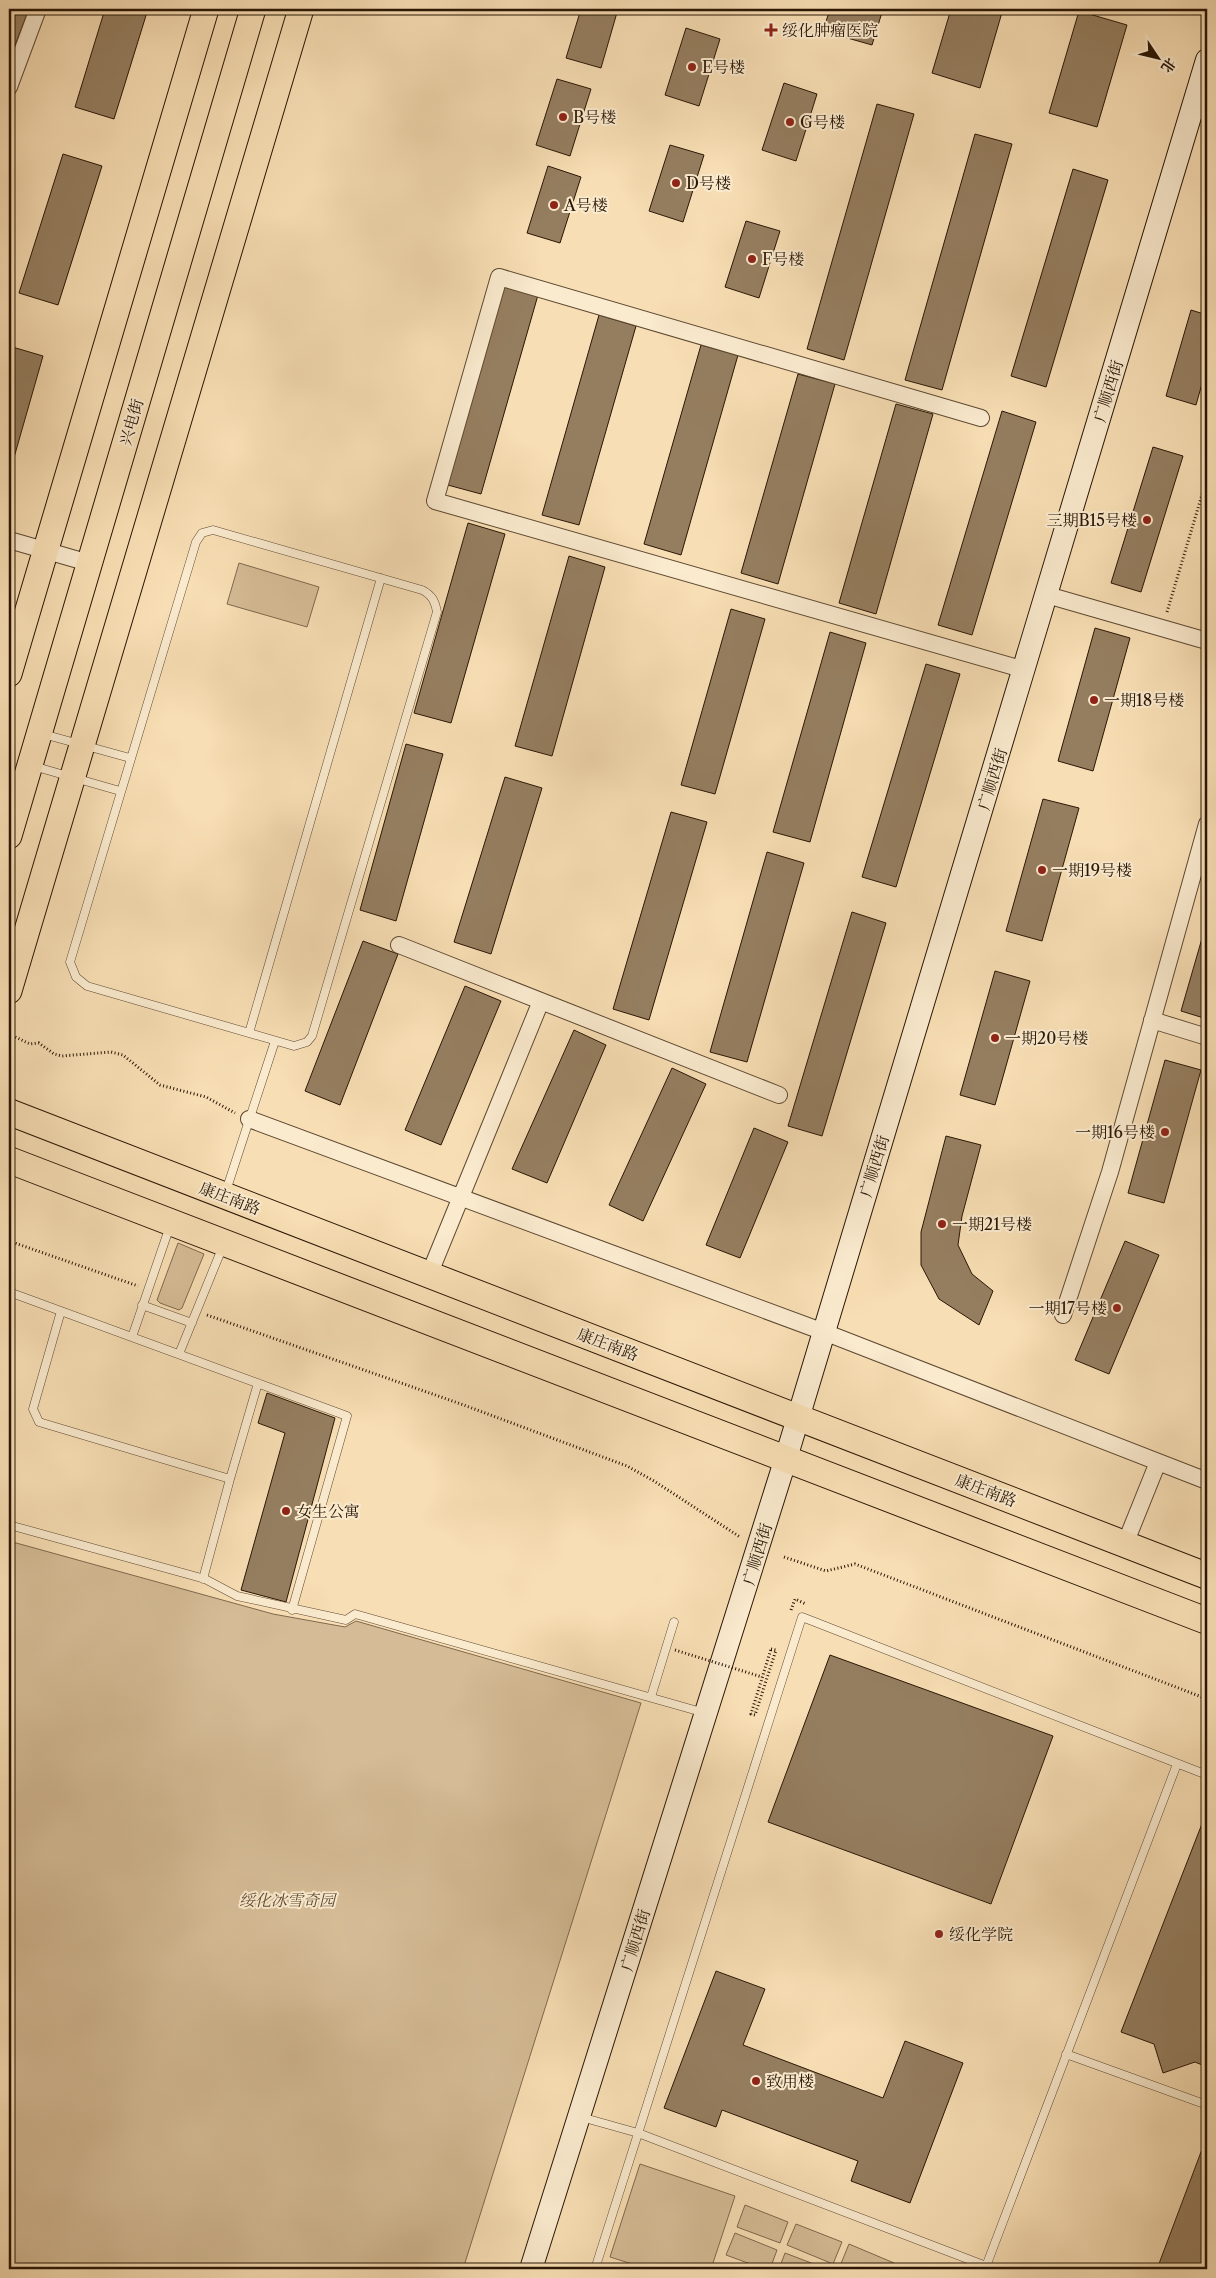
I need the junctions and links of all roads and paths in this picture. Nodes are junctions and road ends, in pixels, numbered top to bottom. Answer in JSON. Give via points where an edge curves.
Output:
{"nodes":[{"id":1,"x":38,"y":9,"type":"edge"},
{"id":2,"x":206,"y":9,"type":"edge"},
{"id":3,"x":253,"y":9,"type":"edge"},
{"id":4,"x":301,"y":9,"type":"edge"},
{"id":5,"x":1207,"y":60,"type":"edge"},
{"id":6,"x":9,"y":87,"type":"edge"},
{"id":7,"x":981,"y":418,"type":"dead end"},
{"id":8,"x":1207,"y":478,"type":"edge"},
{"id":9,"x":9,"y":540,"type":"edge"},
{"id":10,"x":46,"y":550,"type":"junction"},
{"id":11,"x":90,"y":563,"type":"junction"},
{"id":12,"x":381,"y":578,"type":"junction"},
{"id":13,"x":1048,"y":595,"type":"junction"},
{"id":14,"x":1163,"y":628,"type":"junction"},
{"id":15,"x":1207,"y":641,"type":"edge"},
{"id":16,"x":1025,"y":670,"type":"junction"},
{"id":17,"x":9,"y":674,"type":"edge"},
{"id":18,"x":39,"y":733,"type":"junction"},
{"id":19,"x":82,"y":745,"type":"junction"},
{"id":20,"x":130,"y":758,"type":"junction"},
{"id":21,"x":30,"y":765,"type":"junction"},
{"id":22,"x":73,"y":777,"type":"junction"},
{"id":23,"x":120,"y":791,"type":"junction"},
{"id":24,"x":1207,"y":824,"type":"edge"},
{"id":25,"x":9,"y":836,"type":"edge"},
{"id":26,"x":400,"y":945,"type":"dead end"},
{"id":27,"x":9,"y":991,"type":"edge"},
{"id":28,"x":541,"y":1001,"type":"junction"},
{"id":29,"x":1152,"y":1020,"type":"junction"},
{"id":30,"x":249,"y":1033,"type":"junction"},
{"id":31,"x":9,"y":1034,"type":"edge"},
{"id":32,"x":1207,"y":1037,"type":"edge"},
{"id":33,"x":275,"y":1041,"type":"junction"},
{"id":34,"x":779,"y":1095,"type":"dead end"},
{"id":35,"x":9,"y":1112,"type":"edge"},
{"id":36,"x":249,"y":1119,"type":"junction"},
{"id":37,"x":9,"y":1160,"type":"edge"},
{"id":38,"x":224,"y":1195,"type":"junction"},
{"id":39,"x":461,"y":1197,"type":"junction"},
{"id":40,"x":171,"y":1224,"type":"junction"},
{"id":41,"x":9,"y":1241,"type":"edge"},
{"id":42,"x":224,"y":1244,"type":"junction"},
{"id":43,"x":429,"y":1274,"type":"junction"},
{"id":44,"x":148,"y":1290,"type":"junction"},
{"id":45,"x":9,"y":1292,"type":"edge"},
{"id":46,"x":142,"y":1306,"type":"junction"},
{"id":47,"x":61,"y":1311,"type":"junction"},
{"id":48,"x":196,"y":1312,"type":"junction"},
{"id":49,"x":1063,"y":1315,"type":"dead end"},
{"id":50,"x":192,"y":1323,"type":"junction"},
{"id":51,"x":824,"y":1332,"type":"junction"},
{"id":52,"x":132,"y":1337,"type":"junction"},
{"id":53,"x":179,"y":1354,"type":"junction"},
{"id":54,"x":258,"y":1383,"type":"junction"},
{"id":55,"x":798,"y":1417,"type":"junction"},
{"id":56,"x":786,"y":1458,"type":"junction"},
{"id":57,"x":1158,"y":1462,"type":"junction"},
{"id":58,"x":230,"y":1479,"type":"junction"},
{"id":59,"x":1207,"y":1481,"type":"edge"},
{"id":60,"x":9,"y":1525,"type":"edge"},
{"id":61,"x":740,"y":1537,"type":"dead end"},
{"id":62,"x":1126,"y":1544,"type":"junction"},
{"id":63,"x":784,"y":1557,"type":"dead end"},
{"id":64,"x":1207,"y":1576,"type":"edge"},
{"id":65,"x":203,"y":1579,"type":"junction"},
{"id":66,"x":813,"y":1606,"type":"dead end"},
{"id":67,"x":292,"y":1610,"type":"junction"},
{"id":68,"x":789,"y":1618,"type":"dead end"},
{"id":69,"x":1207,"y":1621,"type":"edge"},
{"id":70,"x":674,"y":1622,"type":"dead end"},
{"id":71,"x":780,"y":1646,"type":"dead end"},
{"id":72,"x":675,"y":1650,"type":"dead end"},
{"id":73,"x":762,"y":1677,"type":"junction"},
{"id":74,"x":651,"y":1697,"type":"junction"},
{"id":75,"x":1207,"y":1698,"type":"edge"},
{"id":76,"x":707,"y":1713,"type":"junction"},
{"id":77,"x":756,"y":1722,"type":"dead end"},
{"id":78,"x":1177,"y":1764,"type":"junction"},
{"id":79,"x":1207,"y":1775,"type":"edge"},
{"id":80,"x":1066,"y":2054,"type":"junction"},
{"id":81,"x":1207,"y":2105,"type":"edge"},
{"id":82,"x":580,"y":2117,"type":"junction"},
{"id":83,"x":638,"y":2133,"type":"junction"},
{"id":84,"x":989,"y":2268,"type":"edge"},
{"id":85,"x":531,"y":2269,"type":"edge"},
{"id":86,"x":595,"y":2269,"type":"edge"}],
"edges":[{"from":1,"to":6,"type":"street"},
{"from":2,"to":10,"type":"main road"},
{"from":3,"to":11,"type":"main road","name":"兴电街"},
{"from":4,"to":19,"type":"main road"},
{"from":5,"to":13,"type":"main road","name":"广顺西街"},
{"from":7,"to":16,"type":"street","via":[[499,277],[435,501]]},
{"from":8,"to":14,"type":"path"},
{"from":9,"to":10,"type":"street"},
{"from":10,"to":11,"type":"street"},
{"from":10,"to":17,"type":"main road"},
{"from":11,"to":18,"type":"main road","name":"兴电街"},
{"from":12,"to":20,"type":"lane","via":[[223,531],[202,533],[196,542]]},
{"from":12,"to":30,"type":"lane"},
{"from":12,"to":33,"type":"lane","via":[[430,594],[437,612],[312,1036],[307,1042],[294,1046]]},
{"from":13,"to":14,"type":"street"},
{"from":13,"to":16,"type":"main road","name":"广顺西街"},
{"from":14,"to":15,"type":"street"},
{"from":16,"to":51,"type":"main road","name":"广顺西街"},
{"from":18,"to":19,"type":"lane"},
{"from":18,"to":21,"type":"main road","name":"兴电街"},
{"from":19,"to":20,"type":"lane"},
{"from":19,"to":22,"type":"main road"},
{"from":20,"to":23,"type":"lane"},
{"from":21,"to":22,"type":"lane"},
{"from":21,"to":25,"type":"main road","name":"兴电街"},
{"from":22,"to":23,"type":"lane"},
{"from":22,"to":27,"type":"main road"},
{"from":23,"to":30,"type":"lane","via":[[71,952],[72,970],[87,986]]},
{"from":24,"to":29,"type":"street"},
{"from":26,"to":28,"type":"street"},
{"from":28,"to":34,"type":"street"},
{"from":28,"to":39,"type":"street"},
{"from":29,"to":32,"type":"street"},
{"from":29,"to":49,"type":"street","via":[[1110,1172]]},
{"from":30,"to":33,"type":"lane"},
{"from":31,"to":36,"type":"path","via":[[62,1056],[111,1052],[123,1055],[160,1085],[206,1097]]},
{"from":33,"to":36,"type":"lane"},
{"from":35,"to":38,"type":"highway","name":"康庄南路"},
{"from":36,"to":38,"type":"lane"},
{"from":36,"to":39,"type":"street"},
{"from":37,"to":40,"type":"highway"},
{"from":38,"to":43,"type":"highway","name":"康庄南路"},
{"from":39,"to":43,"type":"street"},
{"from":39,"to":51,"type":"street"},
{"from":40,"to":42,"type":"highway"},
{"from":40,"to":44,"type":"lane"},
{"from":41,"to":44,"type":"path"},
{"from":42,"to":48,"type":"lane"},
{"from":42,"to":56,"type":"highway"},
{"from":43,"to":55,"type":"highway","name":"康庄南路"},
{"from":44,"to":46,"type":"lane"},
{"from":45,"to":47,"type":"lane"},
{"from":46,"to":50,"type":"lane"},
{"from":46,"to":52,"type":"lane"},
{"from":47,"to":52,"type":"lane"},
{"from":47,"to":58,"type":"lane","via":[[33,1409],[39,1422]]},
{"from":48,"to":50,"type":"lane"},
{"from":48,"to":61,"type":"path","via":[[461,1404],[627,1466]]},
{"from":50,"to":53,"type":"lane"},
{"from":51,"to":55,"type":"main road","name":"广顺西街"},
{"from":51,"to":57,"type":"street"},
{"from":52,"to":53,"type":"lane"},
{"from":53,"to":54,"type":"lane"},
{"from":54,"to":58,"type":"lane"},
{"from":54,"to":67,"type":"lane","via":[[347,1416]]},
{"from":55,"to":56,"type":"main road","name":"广顺西街"},
{"from":55,"to":62,"type":"highway","name":"康庄南路"},
{"from":56,"to":69,"type":"highway"},
{"from":56,"to":76,"type":"main road","name":"广顺西街"},
{"from":57,"to":59,"type":"street"},
{"from":57,"to":62,"type":"street"},
{"from":58,"to":65,"type":"lane"},
{"from":60,"to":65,"type":"lane"},
{"from":62,"to":64,"type":"highway","name":"康庄南路"},
{"from":63,"to":75,"type":"path","via":[[826,1571],[855,1564]]},
{"from":65,"to":67,"type":"lane","via":[[238,1596]]},
{"from":66,"to":68,"type":"path","via":[[795,1599]]},
{"from":67,"to":74,"type":"lane","via":[[346,1620],[354,1614]]},
{"from":70,"to":74,"type":"lane"},
{"from":71,"to":77,"type":"path"},
{"from":72,"to":73,"type":"path","bridge":true},
{"from":73,"to":73,"type":"path","via":[[771,1649],[776,1650],[755,1715],[751,1714]]},
{"from":74,"to":76,"type":"lane"},
{"from":76,"to":82,"type":"main road","name":"广顺西街"},
{"from":78,"to":79,"type":"lane"},
{"from":78,"to":80,"type":"lane"},
{"from":78,"to":83,"type":"lane","via":[[802,1617]]},
{"from":80,"to":81,"type":"lane"},
{"from":80,"to":84,"type":"lane"},
{"from":82,"to":83,"type":"lane"},
{"from":82,"to":85,"type":"main road","name":"广顺西街"},
{"from":83,"to":84,"type":"lane"},
{"from":83,"to":86,"type":"lane"}]}
